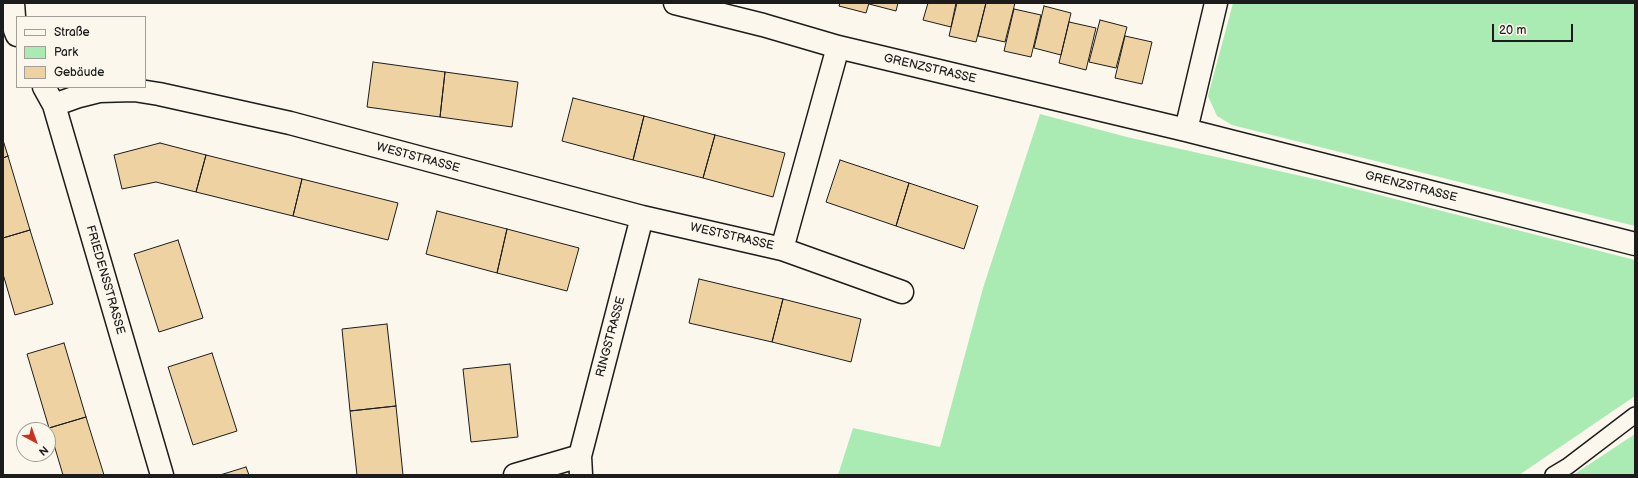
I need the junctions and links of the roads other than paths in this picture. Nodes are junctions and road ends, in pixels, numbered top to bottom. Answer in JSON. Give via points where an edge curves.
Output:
{"nodes":[{"id":1,"x":13,"y":3,"type":"edge"},
{"id":2,"x":675,"y":3,"type":"edge"},
{"id":3,"x":1216,"y":3,"type":"edge"},
{"id":4,"x":12,"y":32,"type":"edge"},
{"id":5,"x":838,"y":47,"type":"junction"},
{"id":6,"x":49,"y":96,"type":"edge"},
{"id":7,"x":1186,"y":130,"type":"junction"},
{"id":8,"x":642,"y":217,"type":"junction"},
{"id":9,"x":1635,"y":244,"type":"edge"},
{"id":10,"x":782,"y":248,"type":"junction"},
{"id":11,"x":902,"y":292,"type":"dead end"},
{"id":12,"x":1635,"y":415,"type":"edge"},
{"id":13,"x":580,"y":465,"type":"edge"},
{"id":14,"x":162,"y":475,"type":"edge"},
{"id":15,"x":516,"y":475,"type":"edge"},
{"id":16,"x":1553,"y":475,"type":"edge"}],
"edges":[{"from":1,"to":4,"type":"street"},
{"from":2,"to":5,"type":"street","name":"GRENZSTRASSE"},
{"from":3,"to":7,"type":"street"},
{"from":5,"to":7,"type":"street","name":"GRENZSTRASSE"},
{"from":5,"to":10,"type":"street","name":"WESTSTRASSE"},
{"from":6,"to":8,"type":"street","name":"WESTSTRASSE","via":[[79,96],[99,91],[134,90],[159,94],[290,123]]},
{"from":6,"to":14,"type":"street","name":"FRIEDENSSTRASSE"},
{"from":7,"to":9,"type":"street","name":"GRENZSTRASSE"},
{"from":8,"to":10,"type":"street","name":"WESTSTRASSE"},
{"from":8,"to":13,"type":"street","name":"RINGSTRASSE"},
{"from":10,"to":11,"type":"street","name":"WESTSTRASSE"},
{"from":12,"to":16,"type":"lane"},
{"from":13,"to":15,"type":"street","name":"RINGSTRASSE"}]}
